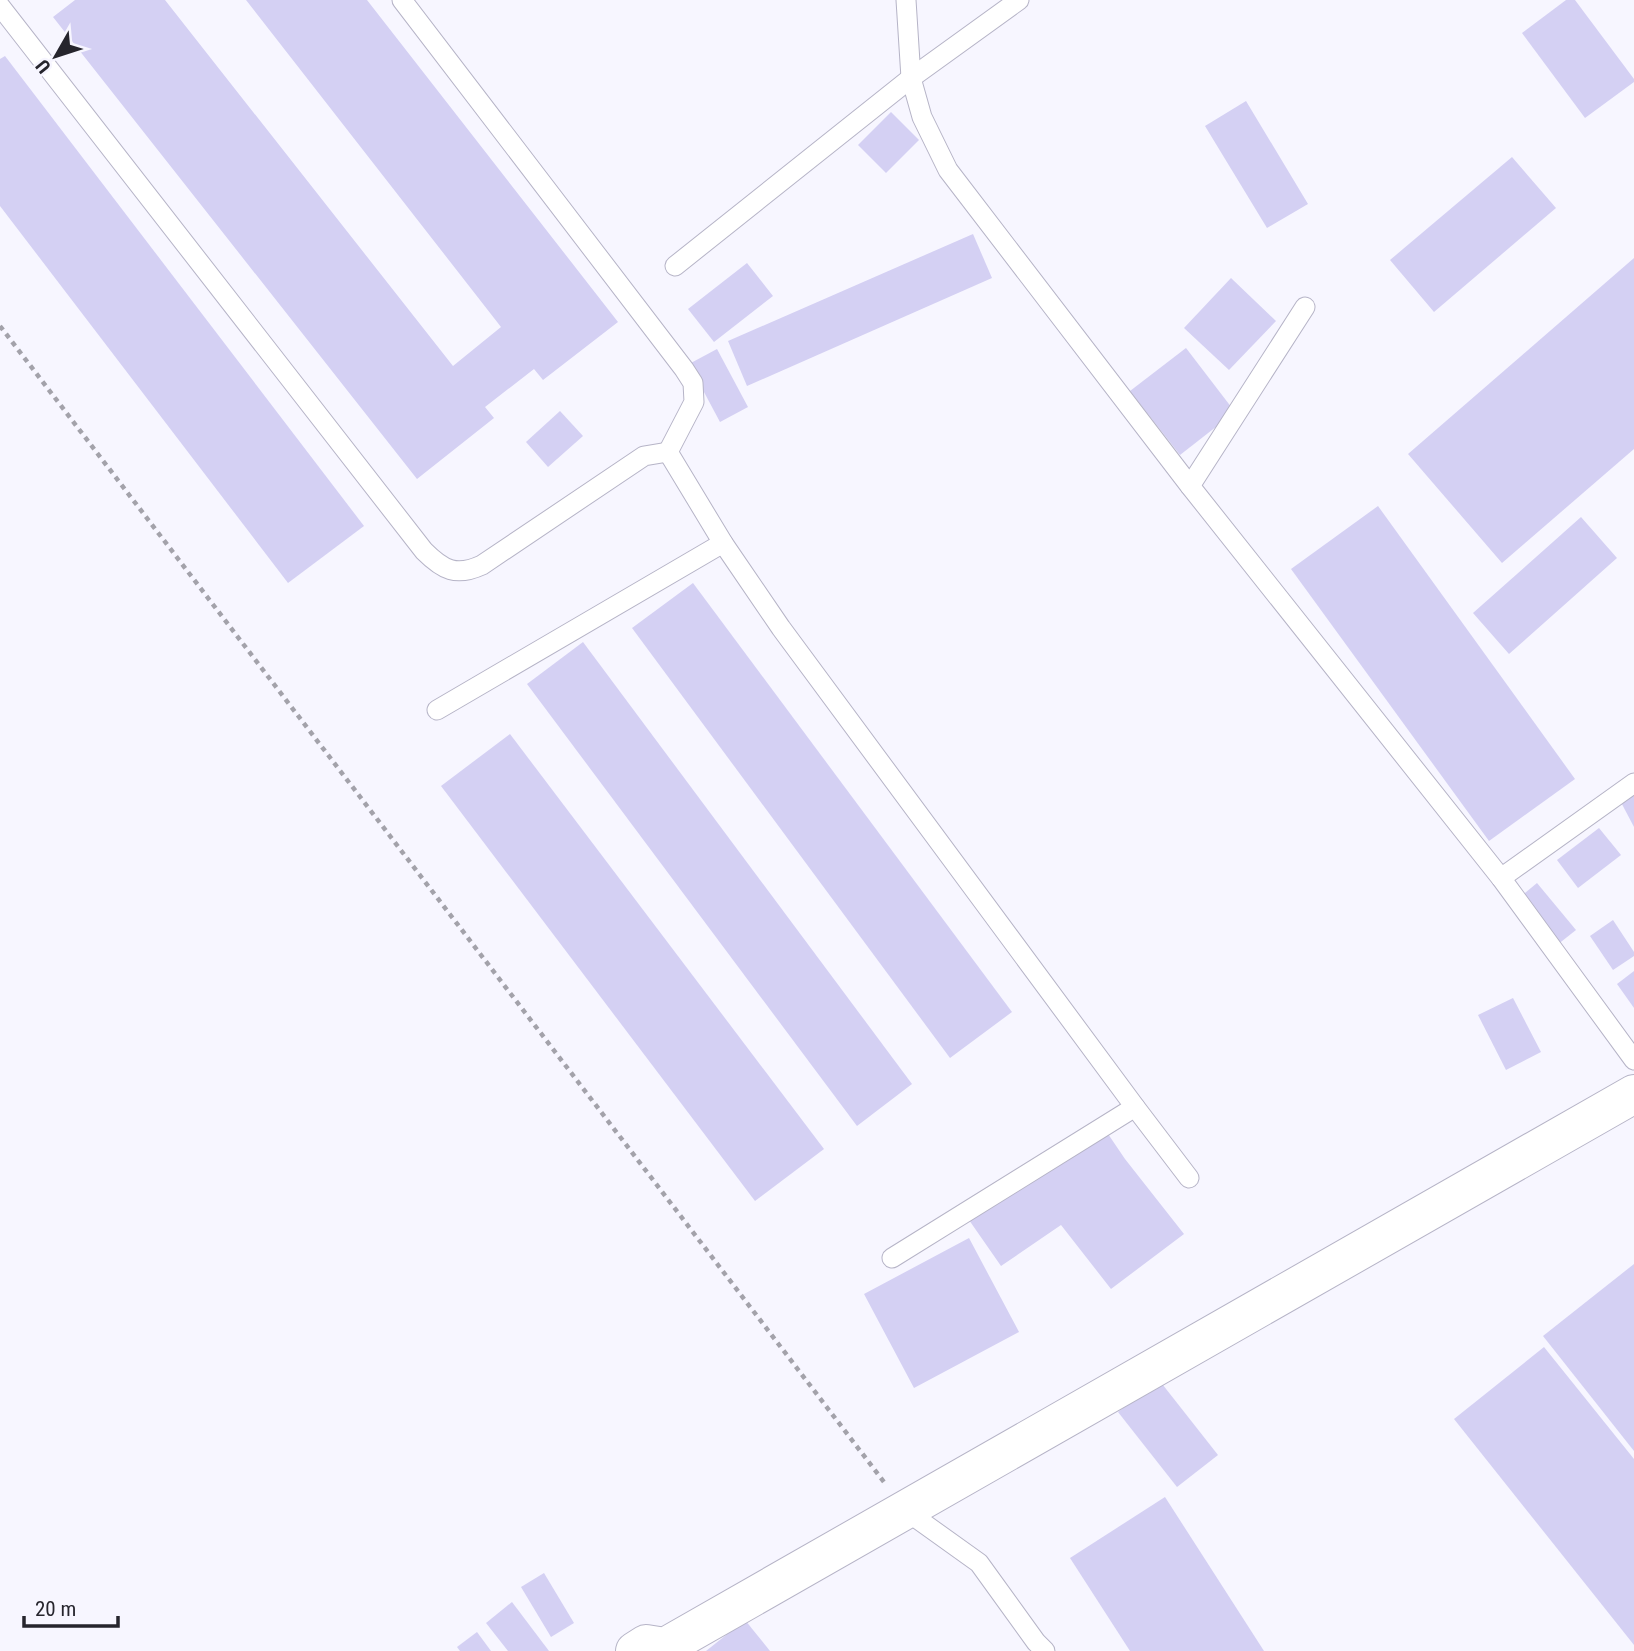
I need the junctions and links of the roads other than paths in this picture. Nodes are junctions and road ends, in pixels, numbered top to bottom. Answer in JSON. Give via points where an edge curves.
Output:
{"nodes":[{"id":1,"x":402,"y":0,"type":"edge"},
{"id":2,"x":906,"y":0,"type":"edge"},
{"id":3,"x":1019,"y":0,"type":"edge"},
{"id":4,"x":0,"y":6,"type":"edge"},
{"id":5,"x":911,"y":78,"type":"junction"},
{"id":6,"x":675,"y":266,"type":"dead end"},
{"id":7,"x":1305,"y":307,"type":"dead end"},
{"id":8,"x":668,"y":452,"type":"junction"},
{"id":9,"x":1190,"y":486,"type":"junction"},
{"id":10,"x":723,"y":542,"type":"junction"},
{"id":11,"x":437,"y":710,"type":"dead end"},
{"id":12,"x":1634,"y":783,"type":"edge"},
{"id":13,"x":1501,"y":878,"type":"junction"},
{"id":14,"x":1634,"y":1060,"type":"edge"},
{"id":15,"x":1634,"y":1094,"type":"edge"},
{"id":16,"x":1135,"y":1107,"type":"junction"},
{"id":17,"x":1189,"y":1178,"type":"dead end"},
{"id":18,"x":892,"y":1258,"type":"dead end"},
{"id":19,"x":905,"y":1510,"type":"junction"},
{"id":20,"x":635,"y":1651,"type":"edge"},
{"id":21,"x":1045,"y":1651,"type":"edge"}],
"edges":[{"from":1,"to":8,"type":"lane","via":[[693,383],[694,402]]},
{"from":2,"to":5,"type":"lane"},
{"from":3,"to":5,"type":"lane"},
{"from":4,"to":8,"type":"lane","via":[[438,565],[454,572],[482,565],[644,456]]},
{"from":5,"to":6,"type":"lane"},
{"from":5,"to":9,"type":"lane","via":[[922,117],[948,170]]},
{"from":7,"to":9,"type":"lane"},
{"from":8,"to":10,"type":"lane"},
{"from":9,"to":13,"type":"lane"},
{"from":10,"to":11,"type":"lane"},
{"from":10,"to":16,"type":"lane"},
{"from":12,"to":13,"type":"lane"},
{"from":13,"to":14,"type":"lane"},
{"from":15,"to":19,"type":"main road"},
{"from":16,"to":17,"type":"lane"},
{"from":16,"to":18,"type":"lane"},
{"from":19,"to":20,"type":"main road","via":[[665,1647],[646,1644]]},
{"from":19,"to":21,"type":"lane","via":[[979,1563]]}]}
